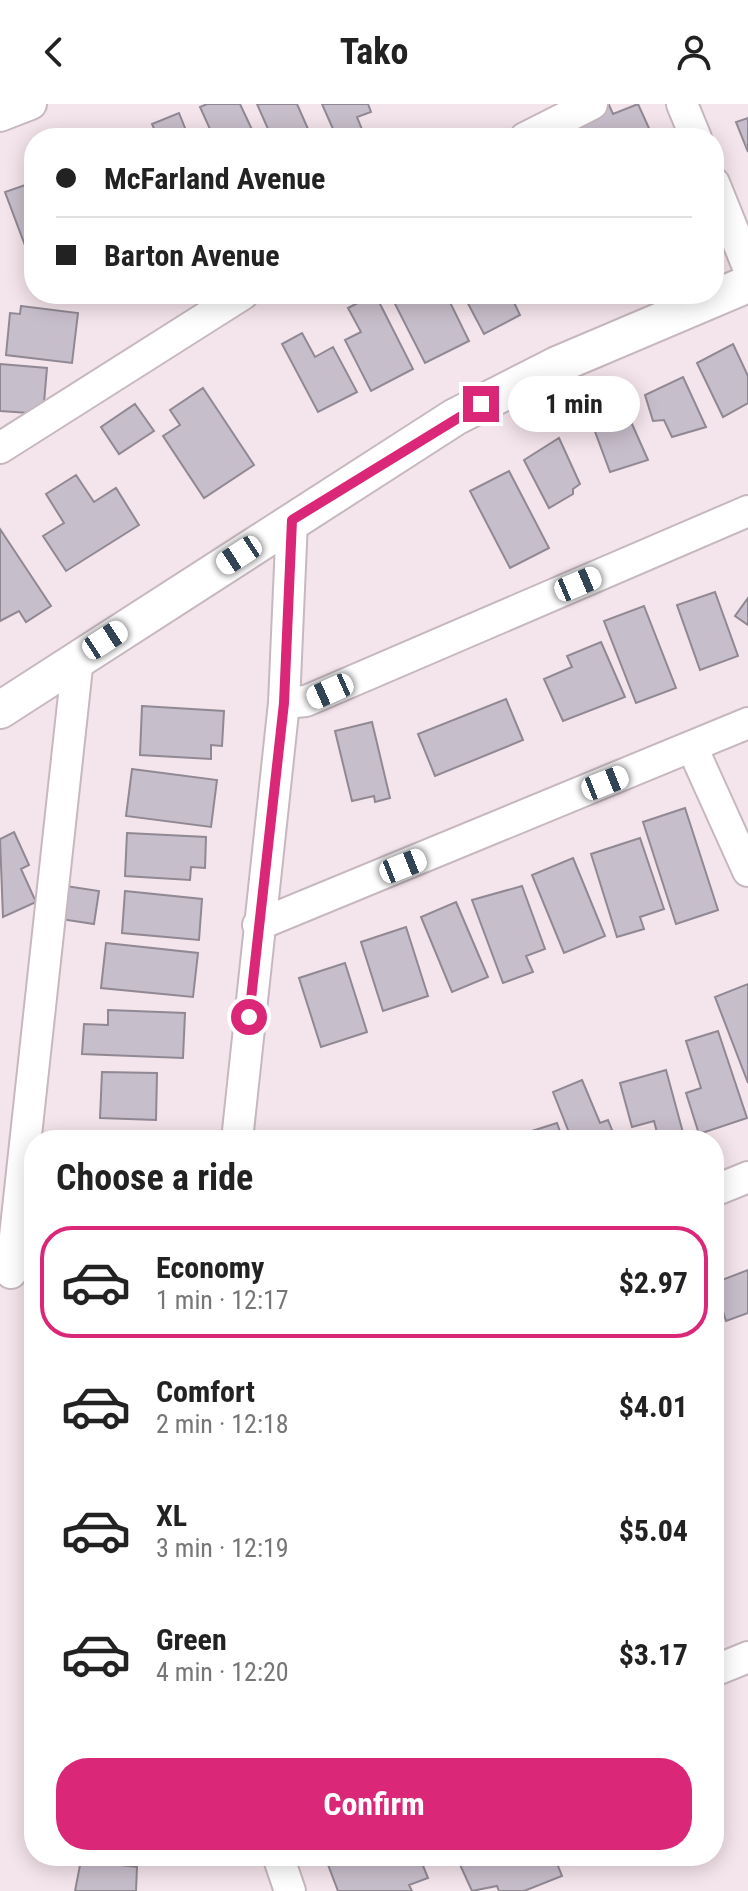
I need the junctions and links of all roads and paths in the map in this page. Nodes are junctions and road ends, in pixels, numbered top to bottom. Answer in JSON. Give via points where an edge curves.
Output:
{"nodes":[{"id":1,"x":31,"y":104,"type":"edge"},
{"id":2,"x":592,"y":104,"type":"edge"},
{"id":3,"x":682,"y":104,"type":"edge"},
{"id":4,"x":0,"y":116,"type":"edge"},
{"id":5,"x":545,"y":128,"type":"edge"},
{"id":6,"x":692,"y":128,"type":"edge"},
{"id":7,"x":724,"y":208,"type":"edge"},
{"id":8,"x":748,"y":267,"type":"edge"},
{"id":9,"x":748,"y":284,"type":"edge"},
{"id":10,"x":724,"y":294,"type":"edge"},
{"id":11,"x":227,"y":304,"type":"edge"},
{"id":12,"x":701,"y":304,"type":"edge"},
{"id":13,"x":0,"y":448,"type":"edge"},
{"id":14,"x":748,"y":511,"type":"edge"},
{"id":15,"x":292,"y":520,"type":"junction"},
{"id":16,"x":78,"y":658,"type":"junction"},
{"id":17,"x":284,"y":703,"type":"junction"},
{"id":18,"x":0,"y":710,"type":"edge"},
{"id":19,"x":748,"y":723,"type":"edge"},
{"id":20,"x":692,"y":747,"type":"junction"},
{"id":21,"x":748,"y":871,"type":"edge"},
{"id":22,"x":258,"y":925,"type":"junction"},
{"id":23,"x":30,"y":1130,"type":"edge"},
{"id":24,"x":238,"y":1130,"type":"edge"},
{"id":25,"x":748,"y":1177,"type":"edge"},
{"id":26,"x":24,"y":1186,"type":"edge"},
{"id":27,"x":724,"y":1187,"type":"edge"},
{"id":28,"x":15,"y":1274,"type":"edge"},
{"id":29,"x":748,"y":1657,"type":"edge"},
{"id":30,"x":724,"y":1667,"type":"edge"},
{"id":31,"x":281,"y":1866,"type":"edge"},
{"id":32,"x":290,"y":1891,"type":"edge"}],
"edges":[{"from":1,"to":4,"type":"street"},
{"from":2,"to":5,"type":"street"},
{"from":3,"to":6,"type":"street"},
{"from":7,"to":8,"type":"street"},
{"from":9,"to":10,"type":"main road"},
{"from":11,"to":13,"type":"street"},
{"from":12,"to":15,"type":"main road","via":[[557,365],[455,417]]},
{"from":14,"to":17,"type":"street","via":[[306,701]]},
{"from":15,"to":16,"type":"main road"},
{"from":15,"to":17,"type":"street"},
{"from":16,"to":18,"type":"main road"},
{"from":16,"to":23,"type":"street"},
{"from":17,"to":22,"type":"street"},
{"from":19,"to":20,"type":"street"},
{"from":20,"to":21,"type":"street"},
{"from":20,"to":22,"type":"street"},
{"from":22,"to":24,"type":"street"},
{"from":25,"to":27,"type":"street"},
{"from":26,"to":28,"type":"street"},
{"from":29,"to":30,"type":"street"},
{"from":31,"to":32,"type":"street"}]}
